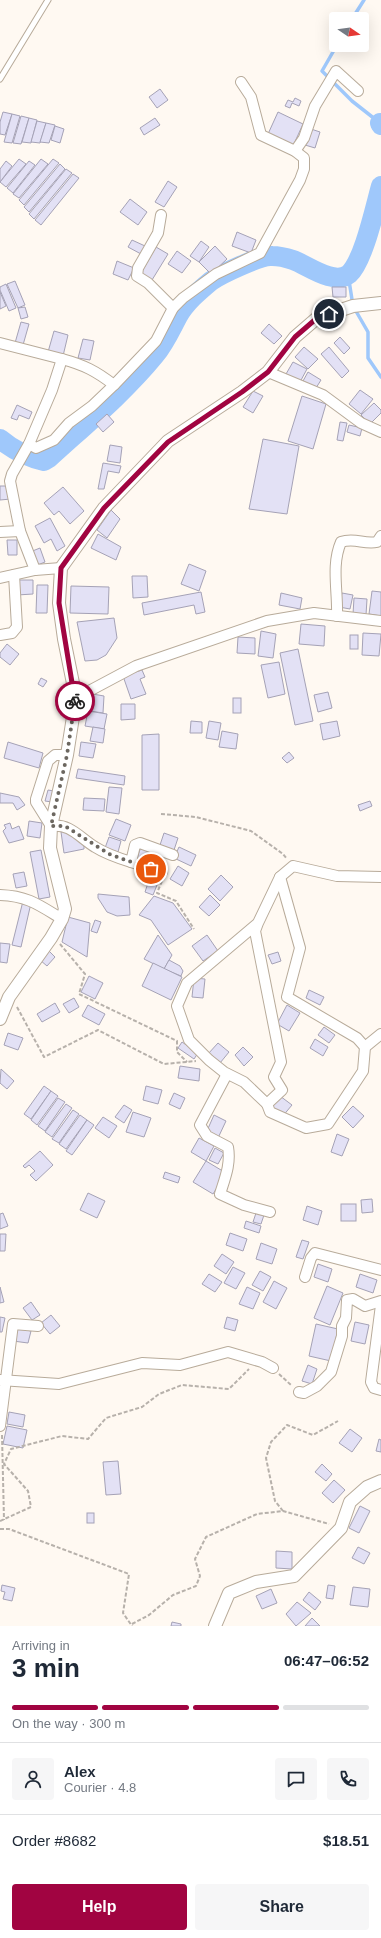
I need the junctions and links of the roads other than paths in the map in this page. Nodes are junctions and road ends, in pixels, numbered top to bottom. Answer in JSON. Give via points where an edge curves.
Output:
{"nodes":[{"id":1,"x":48,"y":0,"type":"edge"},
{"id":2,"x":0,"y":79,"type":"edge"},
{"id":3,"x":241,"y":82,"type":"dead end"},
{"id":4,"x":358,"y":91,"type":"dead end"},
{"id":5,"x":295,"y":152,"type":"junction"},
{"id":6,"x":161,"y":215,"type":"dead end"},
{"id":7,"x":381,"y":303,"type":"edge"},
{"id":8,"x":173,"y":308,"type":"junction"},
{"id":9,"x":0,"y":343,"type":"edge"},
{"id":10,"x":62,"y":359,"type":"junction"},
{"id":11,"x":268,"y":372,"type":"junction"},
{"id":12,"x":114,"y":385,"type":"junction"},
{"id":13,"x":381,"y":432,"type":"edge"},
{"id":14,"x":29,"y":444,"type":"junction"},
{"id":15,"x":20,"y":531,"type":"junction"},
{"id":16,"x":0,"y":532,"type":"edge"},
{"id":17,"x":381,"y":536,"type":"edge"},
{"id":18,"x":61,"y":568,"type":"junction"},
{"id":19,"x":34,"y":570,"type":"junction"},
{"id":20,"x":14,"y":576,"type":"junction"},
{"id":21,"x":0,"y":578,"type":"edge"},
{"id":22,"x":337,"y":616,"type":"junction"},
{"id":23,"x":381,"y":621,"type":"edge"},
{"id":24,"x":0,"y":635,"type":"edge"},
{"id":25,"x":76,"y":698,"type":"junction"},
{"id":26,"x":67,"y":755,"type":"junction"},
{"id":27,"x":51,"y":826,"type":"junction"},
{"id":28,"x":173,"y":854,"type":"dead end"},
{"id":29,"x":131,"y":862,"type":"junction"},
{"id":30,"x":162,"y":872,"type":"road end"},
{"id":31,"x":280,"y":877,"type":"junction"},
{"id":32,"x":381,"y":877,"type":"edge"},
{"id":33,"x":0,"y":895,"type":"edge"},
{"id":34,"x":62,"y":919,"type":"junction"},
{"id":35,"x":258,"y":923,"type":"junction"},
{"id":36,"x":0,"y":1019,"type":"edge"},
{"id":37,"x":381,"y":1034,"type":"edge"},
{"id":38,"x":365,"y":1046,"type":"junction"},
{"id":39,"x":227,"y":1074,"type":"junction"},
{"id":40,"x":267,"y":1104,"type":"junction"},
{"id":41,"x":270,"y":1212,"type":"dead end"},
{"id":42,"x":381,"y":1270,"type":"edge"},
{"id":43,"x":305,"y":1277,"type":"dead end"},
{"id":44,"x":381,"y":1300,"type":"edge"},
{"id":45,"x":381,"y":1305,"type":"edge"},
{"id":46,"x":38,"y":1326,"type":"dead end"},
{"id":47,"x":273,"y":1368,"type":"road end"},
{"id":48,"x":3,"y":1380,"type":"edge"},
{"id":49,"x":381,"y":1390,"type":"edge"},
{"id":50,"x":299,"y":1392,"type":"road end"},
{"id":51,"x":1,"y":1426,"type":"edge"},
{"id":52,"x":381,"y":1481,"type":"edge"},
{"id":53,"x":215,"y":1626,"type":"edge"}],
"edges":[{"from":1,"to":2,"type":"lane"},
{"from":3,"to":5,"type":"street","via":[[251,97],[261,135]]},
{"from":4,"to":5,"type":"street","via":[[336,71],[315,106],[304,138]]},
{"from":5,"to":8,"type":"street","via":[[304,158],[304,168],[290,200],[260,254],[216,274]]},
{"from":6,"to":8,"type":"street","via":[[158,233],[138,268],[137,276],[148,283]]},
{"from":7,"to":11,"type":"street","via":[[353,306],[317,318],[295,337]]},
{"from":8,"to":12,"type":"street","via":[[156,341]]},
{"from":9,"to":10,"type":"street"},
{"from":10,"to":12,"type":"street","via":[[96,371]]},
{"from":10,"to":14,"type":"street"},
{"from":11,"to":13,"type":"street","via":[[323,395],[361,423]]},
{"from":11,"to":18,"type":"street","via":[[168,442],[104,508]]},
{"from":12,"to":14,"type":"street","via":[[54,440],[36,448]]},
{"from":14,"to":15,"type":"street","via":[[10,481]]},
{"from":15,"to":16,"type":"street"},
{"from":15,"to":19,"type":"street"},
{"from":17,"to":22,"type":"street","via":[[377,542],[372,543],[350,539],[341,542],[338,548],[335,579]]},
{"from":18,"to":19,"type":"street"},
{"from":18,"to":25,"type":"street","via":[[59,603]]},
{"from":19,"to":20,"type":"street"},
{"from":20,"to":21,"type":"street"},
{"from":20,"to":24,"type":"street","via":[[17,627],[12,633]]},
{"from":22,"to":23,"type":"street"},
{"from":22,"to":25,"type":"street","via":[[314,613],[266,620],[136,666]]},
{"from":25,"to":26,"type":"street"},
{"from":26,"to":27,"type":"street"},
{"from":26,"to":27,"type":"street","via":[[55,755],[48,761],[36,799]]},
{"from":27,"to":29,"type":"street","via":[[65,826],[95,847]]},
{"from":27,"to":34,"type":"street","via":[[50,848],[65,909]]},
{"from":28,"to":29,"type":"street","via":[[140,843],[135,845]]},
{"from":29,"to":30,"type":"street"},
{"from":31,"to":32,"type":"street","via":[[293,866],[337,876]]},
{"from":31,"to":35,"type":"street"},
{"from":31,"to":38,"type":"street","via":[[300,948],[286,997],[357,1038]]},
{"from":33,"to":34,"type":"street","via":[[18,895]]},
{"from":34,"to":36,"type":"street","via":[[9,997]]},
{"from":35,"to":39,"type":"street","via":[[187,983],[177,1006],[189,1040]]},
{"from":35,"to":40,"type":"street","via":[[256,931],[281,1062],[274,1077],[282,1090]]},
{"from":37,"to":38,"type":"street"},
{"from":38,"to":40,"type":"street","via":[[363,1071],[328,1124],[306,1128],[270,1112]]},
{"from":39,"to":40,"type":"street","via":[[244,1082]]},
{"from":39,"to":41,"type":"street","via":[[200,1125],[207,1136],[228,1147],[230,1158],[220,1194],[244,1205]]},
{"from":42,"to":43,"type":"street","via":[[315,1253],[310,1258]]},
{"from":44,"to":50,"type":"street","via":[[365,1306],[353,1299],[347,1300],[346,1318],[331,1372],[317,1386],[304,1393]]},
{"from":45,"to":49,"type":"street","via":[[372,1382],[374,1388]]},
{"from":46,"to":48,"type":"street","via":[[13,1324]]},
{"from":47,"to":48,"type":"street","via":[[228,1352],[180,1365],[142,1363],[59,1384]]},
{"from":48,"to":51,"type":"street"},
{"from":52,"to":53,"type":"street","via":[[367,1487],[350,1502],[341,1528],[294,1576],[256,1582],[229,1592]]}]}
